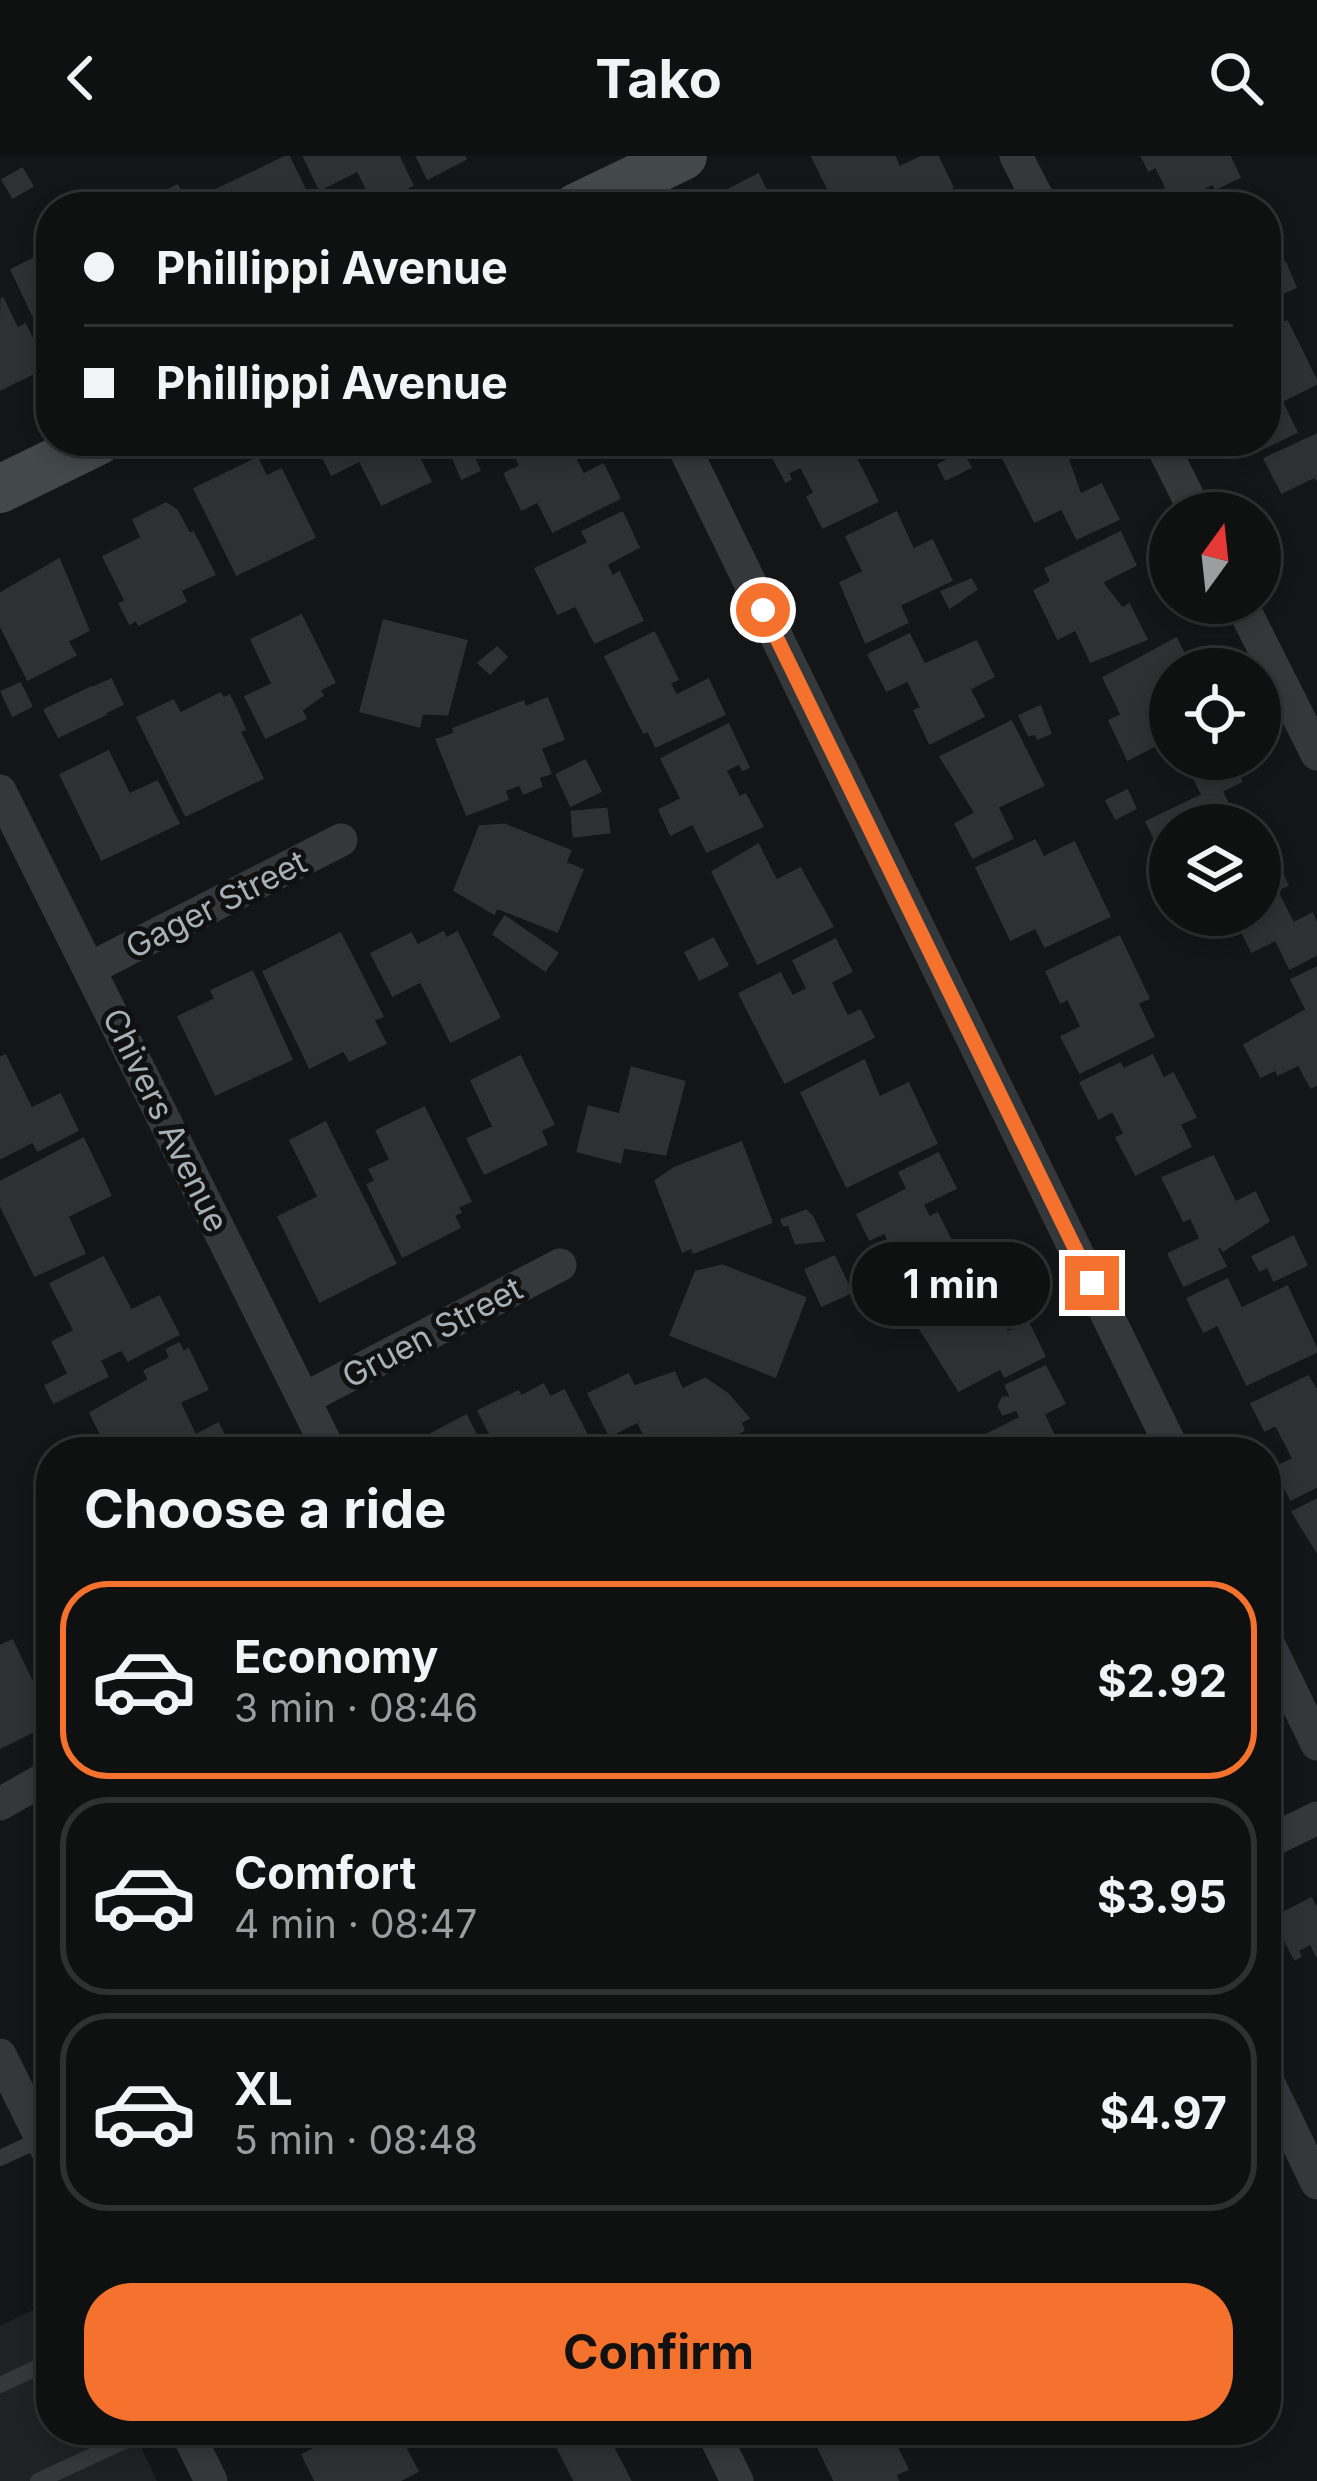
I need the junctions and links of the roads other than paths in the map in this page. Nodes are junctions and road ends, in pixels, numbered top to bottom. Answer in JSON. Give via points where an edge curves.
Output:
{"nodes":[{"id":1,"x":683,"y":156,"type":"edge"},
{"id":2,"x":1016,"y":156,"type":"edge"},
{"id":3,"x":608,"y":192,"type":"edge"},
{"id":4,"x":1034,"y":192,"type":"edge"},
{"id":5,"x":67,"y":456,"type":"edge"},
{"id":6,"x":688,"y":456,"type":"edge"},
{"id":7,"x":1168,"y":456,"type":"edge"},
{"id":8,"x":0,"y":489,"type":"edge"},
{"id":9,"x":1186,"y":492,"type":"edge"},
{"id":10,"x":1252,"y":624,"type":"edge"},
{"id":11,"x":1317,"y":754,"type":"edge"},
{"id":12,"x":0,"y":791,"type":"edge"},
{"id":13,"x":341,"y":839,"type":"dead end"},
{"id":14,"x":91,"y":968,"type":"junction"},
{"id":15,"x":560,"y":1265,"type":"dead end"},
{"id":16,"x":304,"y":1399,"type":"junction"},
{"id":17,"x":322,"y":1437,"type":"edge"},
{"id":18,"x":1167,"y":1437,"type":"edge"},
{"id":19,"x":1281,"y":1671,"type":"edge"},
{"id":20,"x":1317,"y":1744,"type":"edge"},
{"id":21,"x":36,"y":1784,"type":"edge"},
{"id":22,"x":0,"y":1804,"type":"edge"},
{"id":23,"x":1317,"y":1819,"type":"edge"},
{"id":24,"x":1281,"y":1836,"type":"edge"},
{"id":25,"x":0,"y":2055,"type":"edge"},
{"id":26,"x":1281,"y":2109,"type":"edge"},
{"id":27,"x":36,"y":2128,"type":"edge"},
{"id":28,"x":36,"y":2150,"type":"edge"},
{"id":29,"x":0,"y":2158,"type":"edge"},
{"id":30,"x":1317,"y":2183,"type":"edge"},
{"id":31,"x":36,"y":2369,"type":"edge"},
{"id":32,"x":0,"y":2385,"type":"edge"},
{"id":33,"x":116,"y":2445,"type":"edge"},
{"id":34,"x":194,"y":2445,"type":"edge"},
{"id":35,"x":719,"y":2445,"type":"edge"},
{"id":36,"x":38,"y":2481,"type":"edge"},
{"id":37,"x":212,"y":2481,"type":"edge"},
{"id":38,"x":737,"y":2481,"type":"edge"}],
"edges":[{"from":1,"to":3,"type":"street"},
{"from":2,"to":4,"type":"street"},
{"from":5,"to":8,"type":"street"},
{"from":6,"to":18,"type":"street"},
{"from":7,"to":9,"type":"street"},
{"from":10,"to":11,"type":"street"},
{"from":12,"to":14,"type":"street","name":"Chivers Avenue"},
{"from":13,"to":14,"type":"street","name":"Gager Street"},
{"from":14,"to":16,"type":"street","name":"Chivers Avenue"},
{"from":15,"to":16,"type":"street","name":"Gruen Street"},
{"from":16,"to":17,"type":"street","name":"Chivers Avenue"},
{"from":19,"to":20,"type":"street"},
{"from":21,"to":22,"type":"street"},
{"from":23,"to":24,"type":"street"},
{"from":25,"to":27,"type":"street"},
{"from":26,"to":30,"type":"street"},
{"from":28,"to":29,"type":"lane"},
{"from":31,"to":32,"type":"lane"},
{"from":33,"to":36,"type":"lane"},
{"from":34,"to":37,"type":"street"},
{"from":35,"to":38,"type":"street"}]}
